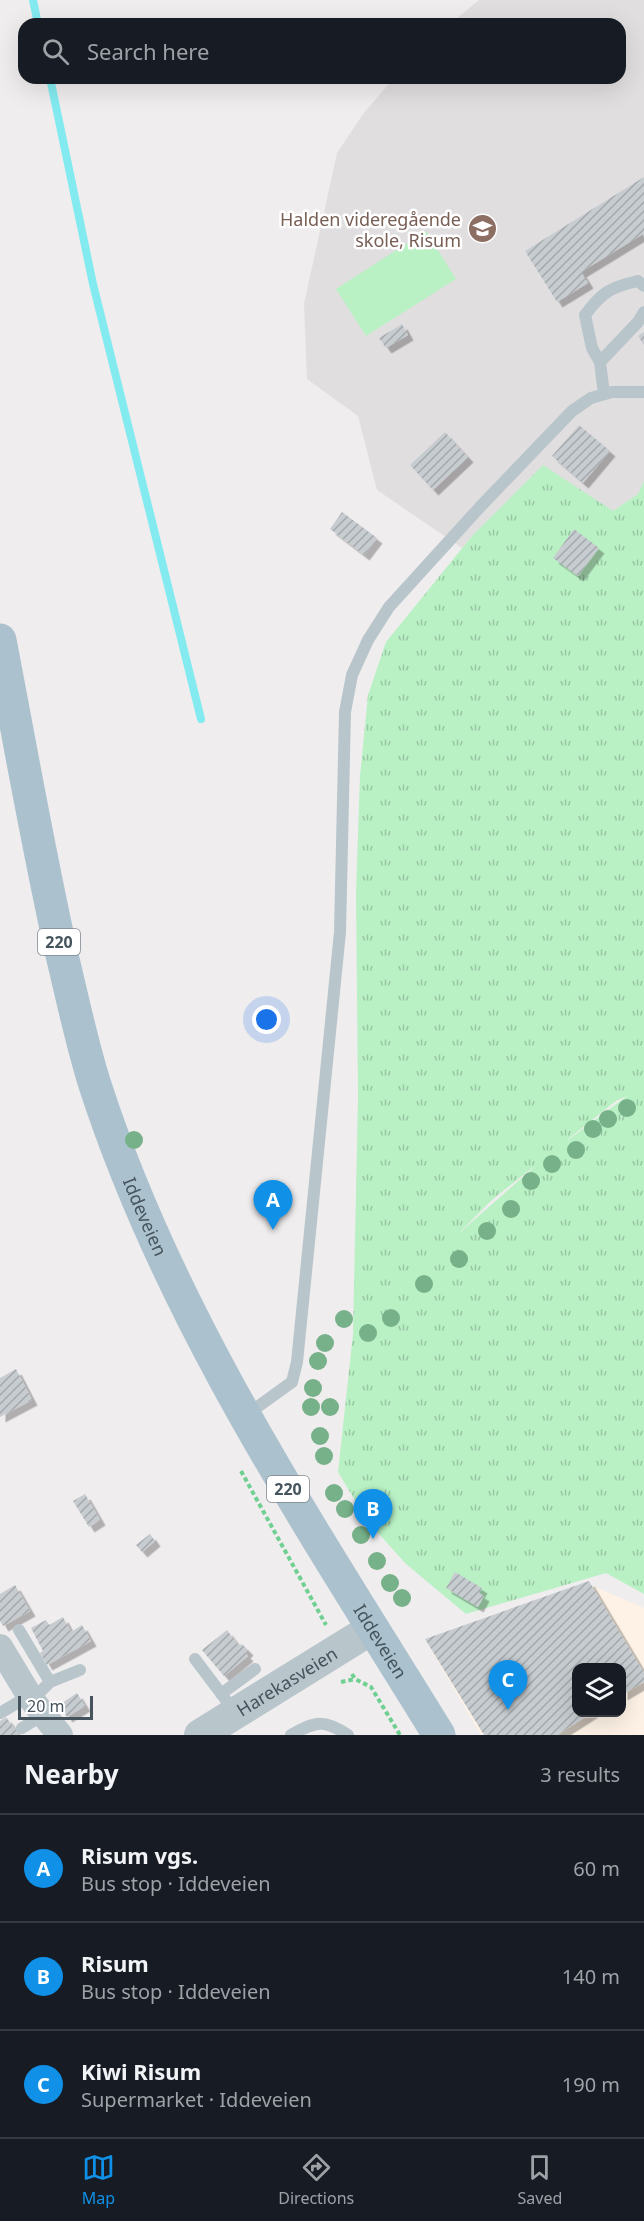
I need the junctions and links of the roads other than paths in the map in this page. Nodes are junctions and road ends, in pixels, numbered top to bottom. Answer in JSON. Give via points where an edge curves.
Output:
{"nodes":[{"id":1,"x":644,"y":286,"type":"edge"},
{"id":2,"x":644,"y":312,"type":"edge"},
{"id":3,"x":600,"y":362,"type":"junction"},
{"id":4,"x":644,"y":392,"type":"edge"},
{"id":5,"x":604,"y":394,"type":"junction"},
{"id":6,"x":0,"y":640,"type":"edge"},
{"id":7,"x":246,"y":1415,"type":"junction"},
{"id":8,"x":373,"y":1628,"type":"junction"},
{"id":9,"x":20,"y":1630,"type":"dead end"},
{"id":10,"x":0,"y":1647,"type":"edge"},
{"id":11,"x":195,"y":1659,"type":"dead end"},
{"id":12,"x":255,"y":1669,"type":"dead end"},
{"id":13,"x":80,"y":1671,"type":"dead end"},
{"id":14,"x":228,"y":1703,"type":"junction"},
{"id":15,"x":35,"y":1704,"type":"junction"},
{"id":16,"x":0,"y":1706,"type":"edge"},
{"id":17,"x":0,"y":1713,"type":"edge"},
{"id":18,"x":60,"y":1735,"type":"edge"},
{"id":19,"x":200,"y":1735,"type":"edge"},
{"id":20,"x":291,"y":1735,"type":"edge"},
{"id":21,"x":348,"y":1735,"type":"edge"},
{"id":22,"x":438,"y":1735,"type":"edge"}],
"edges":[{"from":1,"to":3,"type":"lane","via":[[639,281],[615,286],[598,297],[585,315],[592,348]]},
{"from":2,"to":3,"type":"lane"},
{"from":3,"to":5,"type":"lane"},
{"from":4,"to":5,"type":"lane"},
{"from":5,"to":7,"type":"lane","via":[[572,411],[389,608],[352,675],[345,712],[340,932],[297,1362],[292,1382]]},
{"from":6,"to":7,"type":"main road","name":"Iddeveien","number":"220","via":[[50,902],[96,1086],[156,1245]]},
{"from":7,"to":8,"type":"main road","name":"Iddeveien","number":"220","via":[[319,1544]]},
{"from":8,"to":14,"type":"street","name":"Harekasveien"},
{"from":8,"to":22,"type":"main road","name":"Iddeveien","number":"220"},
{"from":9,"to":15,"type":"lane"},
{"from":10,"to":15,"type":"street"},
{"from":11,"to":14,"type":"lane"},
{"from":12,"to":14,"type":"lane"},
{"from":13,"to":15,"type":"lane"},
{"from":14,"to":19,"type":"street","name":"Harekasveien"},
{"from":15,"to":16,"type":"lane"},
{"from":15,"to":17,"type":"lane"},
{"from":15,"to":18,"type":"street"},
{"from":20,"to":21,"type":"lane","via":[[318,1722],[333,1725]]}]}
